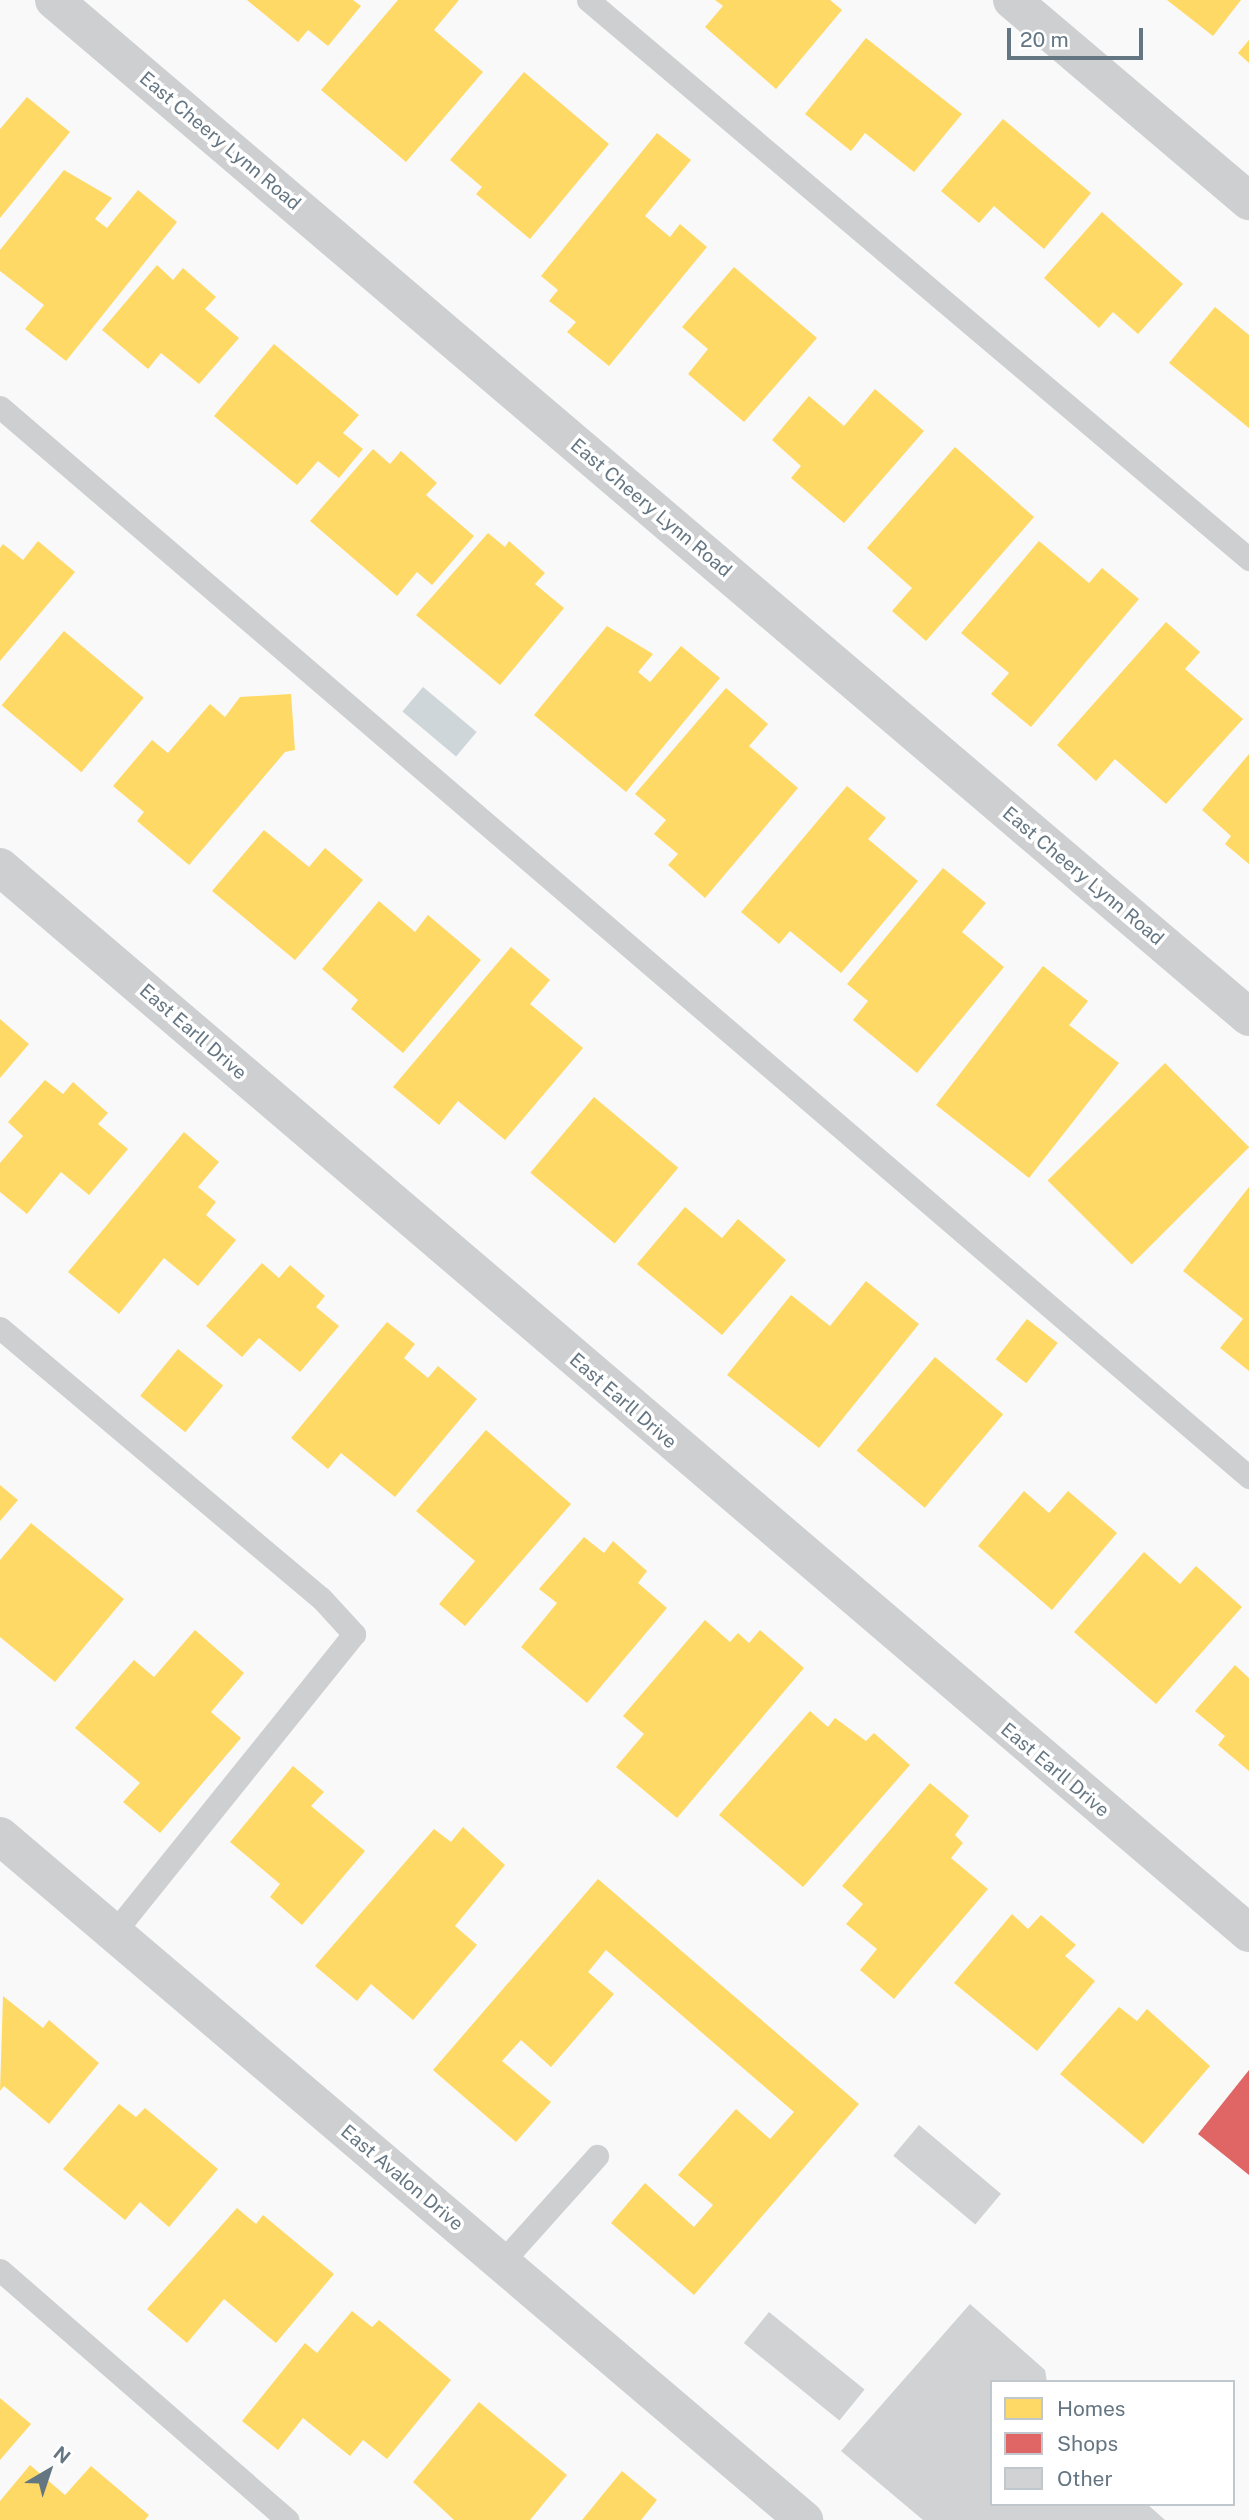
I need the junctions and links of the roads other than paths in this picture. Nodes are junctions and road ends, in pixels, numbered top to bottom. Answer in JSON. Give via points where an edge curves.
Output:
{"nodes":[{"id":1,"x":54,"y":0,"type":"edge"},
{"id":2,"x":588,"y":0,"type":"edge"},
{"id":3,"x":1013,"y":0,"type":"edge"},
{"id":4,"x":1249,"y":201,"type":"edge"},
{"id":5,"x":0,"y":407,"type":"edge"},
{"id":6,"x":1249,"y":559,"type":"edge"},
{"id":7,"x":0,"y":867,"type":"edge"},
{"id":8,"x":1249,"y":1017,"type":"edge"},
{"id":9,"x":0,"y":1328,"type":"edge"},
{"id":10,"x":1249,"y":1477,"type":"edge"},
{"id":11,"x":0,"y":1836,"type":"edge"},
{"id":12,"x":1249,"y":1933,"type":"edge"},
{"id":13,"x":113,"y":1934,"type":"junction"},
{"id":14,"x":597,"y":2156,"type":"dead end"},
{"id":15,"x":501,"y":2263,"type":"junction"},
{"id":16,"x":0,"y":2270,"type":"edge"},
{"id":17,"x":288,"y":2520,"type":"edge"},
{"id":18,"x":804,"y":2520,"type":"edge"}],
"edges":[{"from":1,"to":8,"type":"street","name":"East Cheery Lynn Road"},
{"from":2,"to":6,"type":"lane"},
{"from":3,"to":4,"type":"street"},
{"from":5,"to":10,"type":"lane"},
{"from":7,"to":12,"type":"street","name":"East Earll Drive"},
{"from":9,"to":13,"type":"lane","via":[[321,1598],[354,1634]]},
{"from":11,"to":13,"type":"street","name":"East Avalon Drive"},
{"from":13,"to":15,"type":"street","name":"East Avalon Drive"},
{"from":14,"to":15,"type":"lane"},
{"from":15,"to":18,"type":"street","name":"East Avalon Drive"},
{"from":16,"to":17,"type":"lane"}]}
